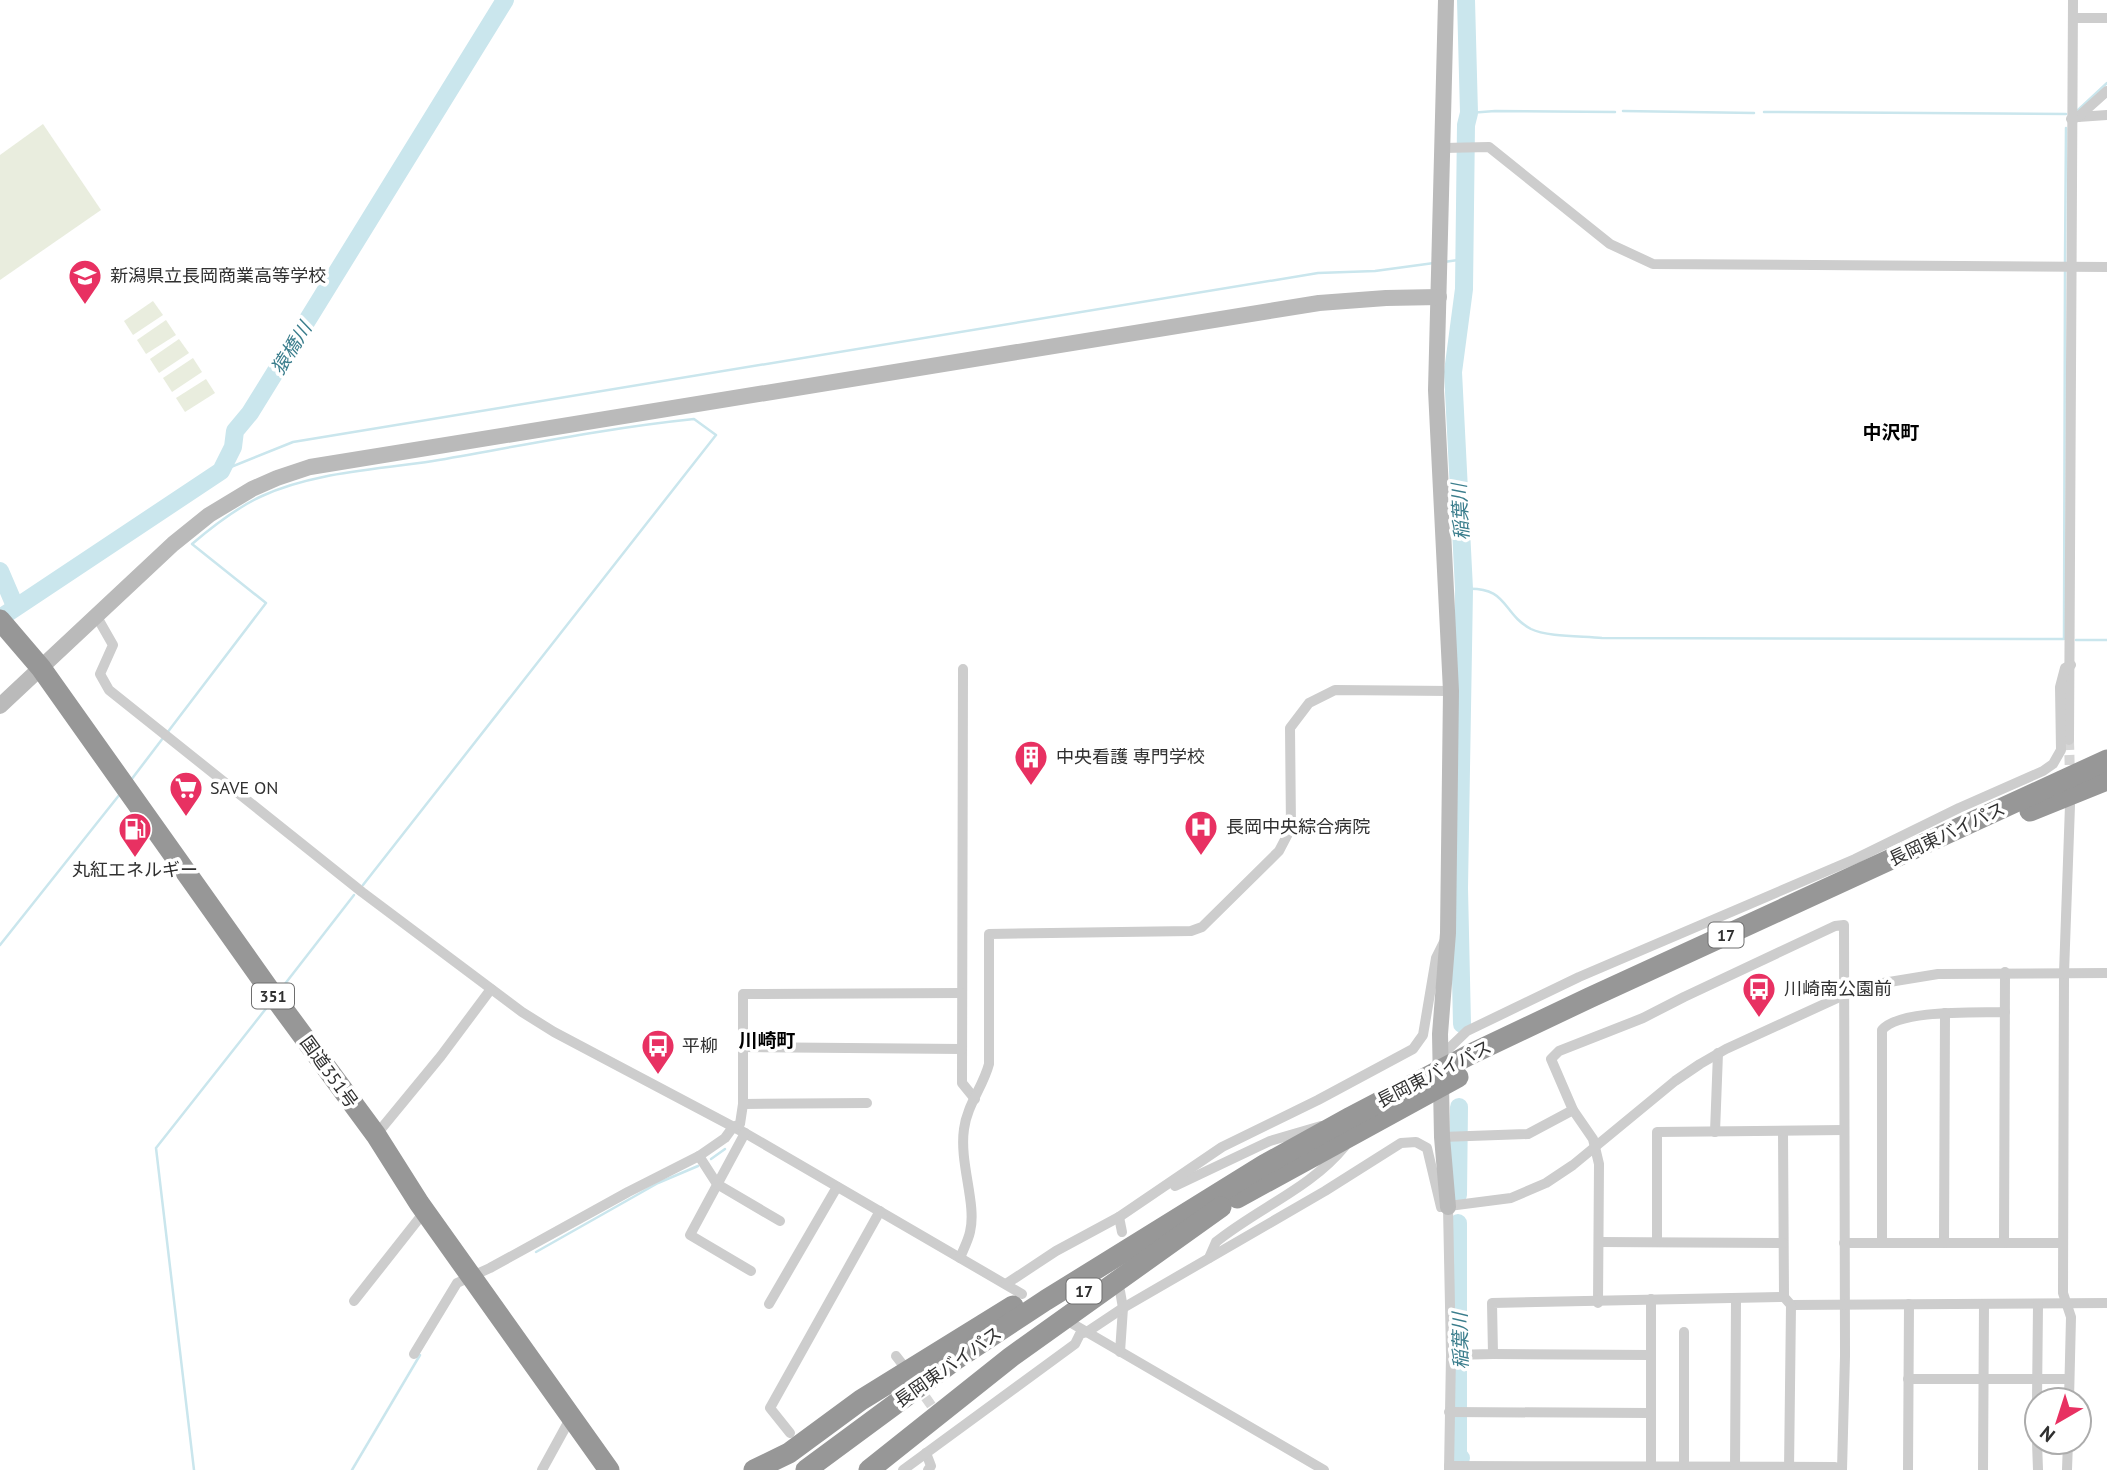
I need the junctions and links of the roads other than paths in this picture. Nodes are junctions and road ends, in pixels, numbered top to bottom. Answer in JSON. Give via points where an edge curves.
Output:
{"nodes":[{"id":1,"x":1446,"y":0,"type":"edge"},
{"id":2,"x":2073,"y":0,"type":"edge"},
{"id":3,"x":2073,"y":18,"type":"junction"},
{"id":4,"x":2107,"y":18,"type":"edge"},
{"id":5,"x":2107,"y":91,"type":"edge"},
{"id":6,"x":2107,"y":115,"type":"edge"},
{"id":7,"x":2075,"y":118,"type":"junction"},
{"id":8,"x":1446,"y":148,"type":"junction"},
{"id":9,"x":2067,"y":267,"type":"junction"},
{"id":10,"x":2107,"y":267,"type":"edge"},
{"id":11,"x":1439,"y":297,"type":"junction"},
{"id":12,"x":97,"y":617,"type":"junction"},
{"id":13,"x":6,"y":627,"type":"edge"},
{"id":14,"x":2071,"y":665,"type":"junction"},
{"id":15,"x":41,"y":668,"type":"junction"},
{"id":16,"x":963,"y":669,"type":"dead end"},
{"id":17,"x":1451,"y":691,"type":"junction"},
{"id":18,"x":0,"y":706,"type":"edge"},
{"id":19,"x":2069,"y":740,"type":"tunnel mouth"},
{"id":20,"x":2107,"y":760,"type":"edge"},
{"id":21,"x":2107,"y":777,"type":"edge"},
{"id":22,"x":2070,"y":805,"type":"dead end"},
{"id":23,"x":1448,"y":933,"type":"junction"},
{"id":24,"x":2005,"y":972,"type":"junction"},
{"id":25,"x":2064,"y":973,"type":"junction"},
{"id":26,"x":2107,"y":973,"type":"edge"},
{"id":27,"x":491,"y":989,"type":"junction"},
{"id":28,"x":962,"y":993,"type":"junction"},
{"id":29,"x":1844,"y":995,"type":"junction"},
{"id":30,"x":2005,"y":1012,"type":"junction"},
{"id":31,"x":1945,"y":1013,"type":"junction"},
{"id":32,"x":741,"y":1047,"type":"junction"},
{"id":33,"x":962,"y":1049,"type":"junction"},
{"id":34,"x":1718,"y":1053,"type":"junction"},
{"id":35,"x":1441,"y":1070,"type":"junction"},
{"id":36,"x":975,"y":1099,"type":"junction"},
{"id":37,"x":867,"y":1103,"type":"dead end"},
{"id":38,"x":743,"y":1104,"type":"junction"},
{"id":39,"x":1573,"y":1110,"type":"junction"},
{"id":40,"x":1353,"y":1126,"type":"junction"},
{"id":41,"x":733,"y":1127,"type":"junction"},
{"id":42,"x":1843,"y":1130,"type":"junction"},
{"id":43,"x":1715,"y":1132,"type":"junction"},
{"id":44,"x":1783,"y":1132,"type":"junction"},
{"id":45,"x":745,"y":1133,"type":"junction"},
{"id":46,"x":376,"y":1135,"type":"junction"},
{"id":47,"x":1446,"y":1136,"type":"junction"},
{"id":48,"x":1596,"y":1145,"type":"junction"},
{"id":49,"x":699,"y":1156,"type":"junction"},
{"id":50,"x":1265,"y":1165,"type":"junction"},
{"id":51,"x":717,"y":1184,"type":"junction"},
{"id":52,"x":837,"y":1187,"type":"junction"},
{"id":53,"x":1147,"y":1198,"type":"junction"},
{"id":54,"x":1221,"y":1207,"type":"junction"},
{"id":55,"x":1448,"y":1207,"type":"junction"},
{"id":56,"x":425,"y":1211,"type":"junction"},
{"id":57,"x":880,"y":1211,"type":"junction"},
{"id":58,"x":1119,"y":1217,"type":"junction"},
{"id":59,"x":780,"y":1221,"type":"dead end"},
{"id":60,"x":1122,"y":1232,"type":"dead end"},
{"id":61,"x":1599,"y":1242,"type":"junction"},
{"id":62,"x":1657,"y":1242,"type":"junction"},
{"id":63,"x":1882,"y":1242,"type":"junction"},
{"id":64,"x":1783,"y":1243,"type":"junction"},
{"id":65,"x":1844,"y":1243,"type":"junction"},
{"id":66,"x":1944,"y":1243,"type":"junction"},
{"id":67,"x":2004,"y":1243,"type":"junction"},
{"id":68,"x":2063,"y":1243,"type":"junction"},
{"id":69,"x":960,"y":1258,"type":"junction"},
{"id":70,"x":1209,"y":1258,"type":"junction"},
{"id":71,"x":751,"y":1271,"type":"dead end"},
{"id":72,"x":471,"y":1276,"type":"junction"},
{"id":73,"x":1006,"y":1284,"type":"junction"},
{"id":74,"x":1120,"y":1291,"type":"dead end"},
{"id":75,"x":1022,"y":1294,"type":"dead end"},
{"id":76,"x":1651,"y":1299,"type":"junction"},
{"id":77,"x":1736,"y":1299,"type":"junction"},
{"id":78,"x":354,"y":1301,"type":"dead end"},
{"id":79,"x":1787,"y":1301,"type":"junction"},
{"id":80,"x":1598,"y":1303,"type":"junction"},
{"id":81,"x":2107,"y":1303,"type":"edge"},
{"id":82,"x":769,"y":1304,"type":"dead end"},
{"id":83,"x":1843,"y":1304,"type":"junction"},
{"id":84,"x":1909,"y":1304,"type":"junction"},
{"id":85,"x":1984,"y":1304,"type":"junction"},
{"id":86,"x":2065,"y":1304,"type":"junction"},
{"id":87,"x":2038,"y":1305,"type":"junction"},
{"id":88,"x":1123,"y":1308,"type":"junction"},
{"id":89,"x":505,"y":1324,"type":"junction"},
{"id":90,"x":1073,"y":1324,"type":"dead end"},
{"id":91,"x":1087,"y":1332,"type":"junction"},
{"id":92,"x":1684,"y":1332,"type":"dead end"},
{"id":93,"x":1120,"y":1352,"type":"junction"},
{"id":94,"x":414,"y":1354,"type":"dead end"},
{"id":95,"x":1493,"y":1354,"type":"junction"},
{"id":96,"x":1451,"y":1355,"type":"junction"},
{"id":97,"x":1651,"y":1355,"type":"junction"},
{"id":98,"x":1908,"y":1379,"type":"junction"},
{"id":99,"x":1983,"y":1379,"type":"junction"},
{"id":100,"x":2037,"y":1379,"type":"junction"},
{"id":101,"x":2069,"y":1380,"type":"junction"},
{"id":102,"x":2037,"y":1386,"type":"edge"},
{"id":103,"x":2069,"y":1386,"type":"edge"},
{"id":104,"x":1449,"y":1412,"type":"junction"},
{"id":105,"x":1650,"y":1413,"type":"junction"},
{"id":106,"x":570,"y":1419,"type":"junction"},
{"id":107,"x":944,"y":1423,"type":"tunnel mouth"},
{"id":108,"x":954,"y":1434,"type":"junction"},
{"id":109,"x":789,"y":1443,"type":"junction"},
{"id":110,"x":926,"y":1453,"type":"junction"},
{"id":111,"x":617,"y":1468,"type":"edge"},
{"id":112,"x":1449,"y":1468,"type":"edge"},
{"id":113,"x":1683,"y":1468,"type":"edge"},
{"id":114,"x":1624,"y":1469,"type":"edge"},
{"id":115,"x":1651,"y":1469,"type":"edge"},
{"id":116,"x":1735,"y":1469,"type":"edge"},
{"id":117,"x":1789,"y":1469,"type":"edge"},
{"id":118,"x":542,"y":1470,"type":"edge"},
{"id":119,"x":754,"y":1470,"type":"edge"},
{"id":120,"x":765,"y":1470,"type":"edge"},
{"id":121,"x":806,"y":1470,"type":"edge"},
{"id":122,"x":825,"y":1470,"type":"edge"},
{"id":123,"x":869,"y":1470,"type":"edge"},
{"id":124,"x":904,"y":1470,"type":"edge"},
{"id":125,"x":928,"y":1470,"type":"edge"},
{"id":126,"x":1324,"y":1470,"type":"edge"},
{"id":127,"x":1842,"y":1470,"type":"edge"},
{"id":128,"x":1908,"y":1470,"type":"edge"},
{"id":129,"x":1983,"y":1470,"type":"edge"}],
"edges":[{"from":1,"to":8,"type":"street"},
{"from":2,"to":3,"type":"street"},
{"from":3,"to":4,"type":"street"},
{"from":3,"to":7,"type":"street"},
{"from":5,"to":7,"type":"street"},
{"from":6,"to":7,"type":"street"},
{"from":7,"to":9,"type":"street"},
{"from":8,"to":9,"type":"street","via":[[1489,147],[1610,244],[1653,264]]},
{"from":8,"to":11,"type":"street"},
{"from":9,"to":10,"type":"street"},
{"from":9,"to":14,"type":"street"},
{"from":11,"to":12,"type":"street","via":[[1319,303],[310,467],[227,503],[173,544]]},
{"from":11,"to":17,"type":"street","via":[[1436,390]]},
{"from":12,"to":15,"type":"street"},
{"from":12,"to":27,"type":"street","via":[[113,645],[100,674],[109,690]]},
{"from":13,"to":15,"type":"highway","name":"国道351号","number":"351"},
{"from":14,"to":19,"type":"street"},
{"from":14,"to":35,"type":"street","via":[[2065,667],[2060,687],[2060,750],[2043,771],[1467,1031]]},
{"from":15,"to":18,"type":"street"},
{"from":15,"to":46,"type":"highway","name":"国道351号","number":"351"},
{"from":16,"to":28,"type":"street"},
{"from":17,"to":23,"type":"street"},
{"from":17,"to":36,"type":"street","via":[[1335,690],[1308,703],[1290,728],[1292,828],[1287,841],[1202,927],[1191,931],[989,934],[989,1064]]},
{"from":20,"to":35,"type":"highway","name":"長岡東バイパス","number":"17"},
{"from":21,"to":35,"type":"highway","name":"長岡東バイパス","number":"17","via":[[1614,1001]]},
{"from":22,"to":25,"type":"street"},
{"from":23,"to":35,"type":"street"},
{"from":23,"to":53,"type":"street","via":[[1436,958],[1423,1035],[1413,1049],[1222,1147]]},
{"from":24,"to":25,"type":"street"},
{"from":24,"to":29,"type":"street","via":[[1910,977]]},
{"from":24,"to":30,"type":"street"},
{"from":25,"to":26,"type":"street"},
{"from":25,"to":68,"type":"street"},
{"from":27,"to":41,"type":"street","via":[[554,1032]]},
{"from":27,"to":46,"type":"street"},
{"from":28,"to":32,"type":"street","via":[[743,994]]},
{"from":28,"to":33,"type":"street"},
{"from":29,"to":34,"type":"street"},
{"from":29,"to":39,"type":"street","via":[[1844,925],[1643,1018],[1559,1051],[1551,1059]]},
{"from":29,"to":42,"type":"street"},
{"from":30,"to":31,"type":"street"},
{"from":30,"to":67,"type":"street"},
{"from":31,"to":63,"type":"street","via":[[1888,1023],[1882,1030]]},
{"from":31,"to":66,"type":"street"},
{"from":32,"to":33,"type":"street"},
{"from":32,"to":38,"type":"street"},
{"from":33,"to":36,"type":"street","via":[[962,1083]]},
{"from":34,"to":43,"type":"street"},
{"from":34,"to":48,"type":"street","via":[[1675,1081]]},
{"from":35,"to":40,"type":"highway","name":"長岡東バイパス","number":"17"},
{"from":35,"to":47,"type":"street"},
{"from":36,"to":69,"type":"street","via":[[963,1132],[972,1218]]},
{"from":37,"to":38,"type":"street"},
{"from":38,"to":41,"type":"street","via":[[740,1124]]},
{"from":39,"to":47,"type":"street","via":[[1528,1134]]},
{"from":39,"to":48,"type":"street"},
{"from":40,"to":50,"type":"highway","name":"長岡東バイパス","number":"17"},
{"from":40,"to":53,"type":"street","via":[[1291,1133]]},
{"from":40,"to":54,"type":"highway","name":"長岡東バイパス","number":"17"},
{"from":40,"to":70,"type":"street","via":[[1335,1159],[1307,1183],[1216,1242]]},
{"from":41,"to":45,"type":"street"},
{"from":41,"to":49,"type":"street"},
{"from":42,"to":44,"type":"street"},
{"from":42,"to":65,"type":"street"},
{"from":43,"to":44,"type":"street"},
{"from":43,"to":62,"type":"street","via":[[1657,1132]]},
{"from":44,"to":64,"type":"street"},
{"from":45,"to":51,"type":"street"},
{"from":45,"to":52,"type":"street"},
{"from":46,"to":56,"type":"highway","name":"国道351号","number":"351"},
{"from":47,"to":55,"type":"street"},
{"from":48,"to":55,"type":"street","via":[[1559,1175],[1528,1192]]},
{"from":48,"to":61,"type":"street"},
{"from":49,"to":51,"type":"street"},
{"from":49,"to":72,"type":"street"},
{"from":50,"to":109,"type":"highway","number":"17","via":[[1224,1184],[956,1339]]},
{"from":50,"to":121,"type":"highway","name":"長岡東バイパス","number":"17","via":[[955,1360]]},
{"from":51,"to":59,"type":"street"},
{"from":51,"to":71,"type":"street","via":[[690,1235]]},
{"from":52,"to":57,"type":"street"},
{"from":52,"to":82,"type":"street"},
{"from":53,"to":58,"type":"street"},
{"from":54,"to":122,"type":"highway","name":"長岡東バイパス","number":"17","via":[[1030,1326]]},
{"from":54,"to":123,"type":"highway","number":"17","via":[[1022,1350]]},
{"from":55,"to":70,"type":"street","via":[[1441,1207],[1437,1196],[1427,1148],[1416,1142],[1401,1143]]},
{"from":55,"to":96,"type":"street"},
{"from":56,"to":72,"type":"highway","name":"国道351号","number":"351"},
{"from":56,"to":78,"type":"street"},
{"from":57,"to":69,"type":"street"},
{"from":57,"to":109,"type":"street","via":[[770,1408]]},
{"from":58,"to":60,"type":"street"},
{"from":58,"to":73,"type":"street"},
{"from":61,"to":62,"type":"street"},
{"from":61,"to":80,"type":"street"},
{"from":62,"to":64,"type":"street"},
{"from":63,"to":65,"type":"street"},
{"from":63,"to":66,"type":"street"},
{"from":64,"to":79,"type":"street"},
{"from":65,"to":83,"type":"street"},
{"from":66,"to":67,"type":"street"},
{"from":67,"to":68,"type":"street"},
{"from":68,"to":86,"type":"street"},
{"from":69,"to":73,"type":"street"},
{"from":70,"to":88,"type":"street"},
{"from":72,"to":89,"type":"highway","name":"国道351号","number":"351"},
{"from":72,"to":94,"type":"street","via":[[453,1287]]},
{"from":73,"to":75,"type":"street"},
{"from":74,"to":88,"type":"street"},
{"from":76,"to":77,"type":"street"},
{"from":76,"to":80,"type":"street"},
{"from":76,"to":97,"type":"street"},
{"from":77,"to":79,"type":"street"},
{"from":77,"to":116,"type":"street"},
{"from":79,"to":83,"type":"street"},
{"from":79,"to":117,"type":"street"},
{"from":80,"to":95,"type":"street","via":[[1492,1303]]},
{"from":81,"to":86,"type":"street"},
{"from":83,"to":84,"type":"street"},
{"from":83,"to":127,"type":"street"},
{"from":84,"to":85,"type":"street"},
{"from":84,"to":98,"type":"street"},
{"from":85,"to":87,"type":"street"},
{"from":85,"to":99,"type":"street"},
{"from":86,"to":87,"type":"street"},
{"from":86,"to":101,"type":"street","via":[[2071,1317]]},
{"from":87,"to":100,"type":"street"},
{"from":88,"to":91,"type":"street"},
{"from":88,"to":93,"type":"street"},
{"from":89,"to":106,"type":"highway","name":"国道351号","number":"351"},
{"from":89,"to":111,"type":"highway","name":"国道351号","number":"351","via":[[550,1376]]},
{"from":90,"to":91,"type":"street"},
{"from":91,"to":93,"type":"street"},
{"from":91,"to":108,"type":"street"},
{"from":92,"to":113,"type":"street"},
{"from":93,"to":126,"type":"street"},
{"from":95,"to":96,"type":"street"},
{"from":95,"to":97,"type":"street"},
{"from":96,"to":104,"type":"street"},
{"from":97,"to":105,"type":"street"},
{"from":98,"to":99,"type":"street"},
{"from":98,"to":128,"type":"street"},
{"from":99,"to":100,"type":"street"},
{"from":99,"to":129,"type":"street"},
{"from":100,"to":101,"type":"street"},
{"from":100,"to":102,"type":"street"},
{"from":101,"to":103,"type":"street"},
{"from":104,"to":105,"type":"street"},
{"from":104,"to":112,"type":"street"},
{"from":105,"to":115,"type":"street"},
{"from":106,"to":111,"type":"highway","name":"国道351号","number":"351"},
{"from":106,"to":118,"type":"street"},
{"from":107,"to":108,"type":"street"},
{"from":108,"to":110,"type":"street"},
{"from":109,"to":119,"type":"highway","number":"17"},
{"from":109,"to":120,"type":"highway"},
{"from":110,"to":124,"type":"street"},
{"from":110,"to":125,"type":"street"},
{"from":112,"to":114,"type":"street"},
{"from":113,"to":115,"type":"street"},
{"from":113,"to":116,"type":"street"},
{"from":114,"to":115,"type":"street"},
{"from":116,"to":117,"type":"street"},
{"from":117,"to":127,"type":"street","via":[[1835,1466]]}]}
